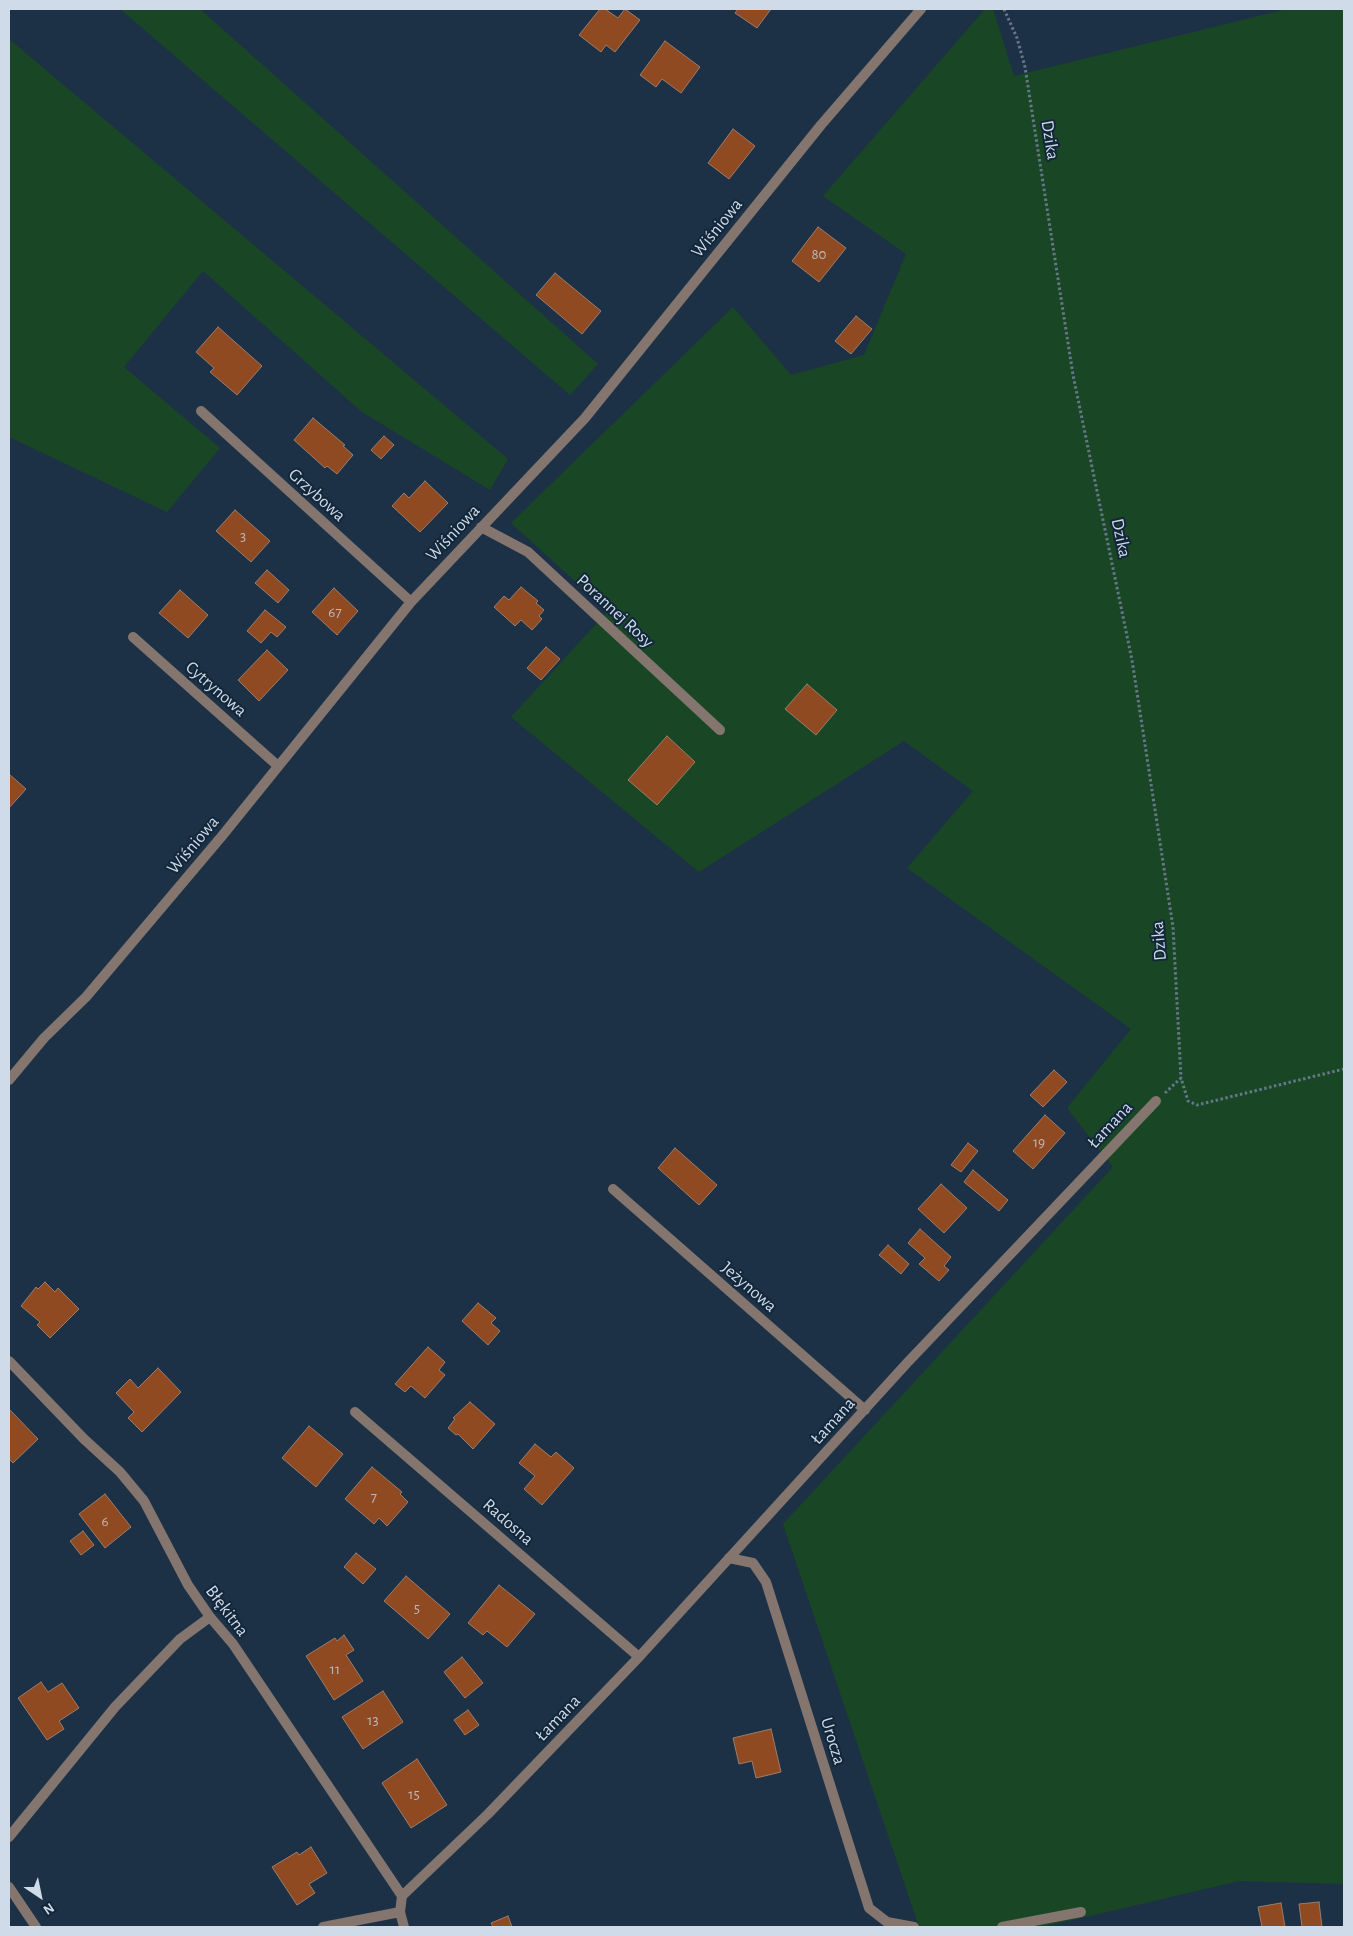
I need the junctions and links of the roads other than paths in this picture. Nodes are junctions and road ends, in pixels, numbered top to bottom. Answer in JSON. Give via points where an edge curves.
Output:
{"nodes":[{"id":1,"x":921,"y":9,"type":"edge"},
{"id":2,"x":201,"y":411,"type":"dead end"},
{"id":3,"x":482,"y":528,"type":"junction"},
{"id":4,"x":411,"y":602,"type":"junction"},
{"id":5,"x":133,"y":637,"type":"dead end"},
{"id":6,"x":720,"y":730,"type":"dead end"},
{"id":7,"x":278,"y":766,"type":"junction"},
{"id":8,"x":9,"y":1080,"type":"edge"},
{"id":9,"x":1156,"y":1101,"type":"road end"},
{"id":10,"x":613,"y":1189,"type":"dead end"},
{"id":11,"x":9,"y":1361,"type":"edge"},
{"id":12,"x":865,"y":1410,"type":"junction"},
{"id":13,"x":355,"y":1412,"type":"dead end"},
{"id":14,"x":729,"y":1558,"type":"junction"},
{"id":15,"x":210,"y":1617,"type":"junction"},
{"id":16,"x":640,"y":1657,"type":"junction"},
{"id":17,"x":9,"y":1837,"type":"edge"},
{"id":18,"x":9,"y":1887,"type":"edge"},
{"id":19,"x":402,"y":1896,"type":"junction"},
{"id":20,"x":400,"y":1912,"type":"junction"},
{"id":21,"x":1081,"y":1912,"type":"dead end"},
{"id":22,"x":36,"y":1927,"type":"edge"},
{"id":23,"x":323,"y":1927,"type":"edge"},
{"id":24,"x":404,"y":1927,"type":"edge"},
{"id":25,"x":914,"y":1927,"type":"edge"},
{"id":26,"x":1002,"y":1927,"type":"edge"}],
"edges":[{"from":1,"to":3,"type":"street","name":"Wiśniowa","via":[[821,125],[585,418]]},
{"from":2,"to":4,"type":"street","name":"Grzybowa"},
{"from":3,"to":4,"type":"street","name":"Wiśniowa"},
{"from":3,"to":6,"type":"street","name":"Porannej Rosy","via":[[528,552]]},
{"from":4,"to":7,"type":"street","name":"Wiśniowa"},
{"from":5,"to":7,"type":"street","name":"Cytrynowa"},
{"from":7,"to":8,"type":"street","name":"Wiśniowa","via":[[86,997],[44,1038]]},
{"from":9,"to":12,"type":"street","name":"Łamana"},
{"from":10,"to":12,"type":"street","name":"Jeżynowa"},
{"from":11,"to":15,"type":"street","name":"Błękitna","via":[[120,1472],[144,1501],[188,1585]]},
{"from":12,"to":14,"type":"street","name":"Łamana"},
{"from":13,"to":16,"type":"street","name":"Radosna"},
{"from":14,"to":16,"type":"street","name":"Łamana"},
{"from":14,"to":25,"type":"street","name":"Urocza","via":[[753,1564],[766,1582],[869,1908],[887,1922]]},
{"from":15,"to":17,"type":"street","via":[[180,1639],[115,1707]]},
{"from":15,"to":19,"type":"street","name":"Błękitna","via":[[233,1644]]},
{"from":16,"to":19,"type":"street","name":"Łamana","via":[[488,1814]]},
{"from":18,"to":22,"type":"street"},
{"from":19,"to":20,"type":"street"},
{"from":20,"to":23,"type":"street"},
{"from":20,"to":24,"type":"street"},
{"from":21,"to":26,"type":"street"}]}
